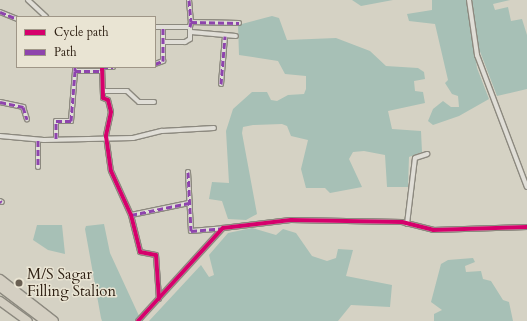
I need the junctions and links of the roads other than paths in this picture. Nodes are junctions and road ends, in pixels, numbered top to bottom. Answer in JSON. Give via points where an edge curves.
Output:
{"nodes":[{"id":1,"x":28,"y":0,"type":"edge"},
{"id":2,"x":189,"y":0,"type":"edge"},
{"id":3,"x":469,"y":0,"type":"edge"},
{"id":4,"x":0,"y":12,"type":"edge"},
{"id":5,"x":45,"y":16,"type":"edge"},
{"id":6,"x":16,"y":19,"type":"edge"},
{"id":7,"x":239,"y":23,"type":"dead end"},
{"id":8,"x":156,"y":27,"type":"edge"},
{"id":9,"x":163,"y":27,"type":"junction"},
{"id":10,"x":191,"y":27,"type":"junction"},
{"id":11,"x":225,"y":36,"type":"junction"},
{"id":12,"x":236,"y":36,"type":"dead end"},
{"id":13,"x":164,"y":42,"type":"junction"},
{"id":14,"x":156,"y":64,"type":"edge"},
{"id":15,"x":102,"y":68,"type":"edge"},
{"id":16,"x":75,"y":69,"type":"edge"},
{"id":17,"x":221,"y":84,"type":"dead end"},
{"id":18,"x":103,"y":91,"type":"junction"},
{"id":19,"x":0,"y":102,"type":"edge"},
{"id":20,"x":154,"y":102,"type":"dead end"},
{"id":21,"x":27,"y":119,"type":"dead end"},
{"id":22,"x":214,"y":128,"type":"dead end"},
{"id":23,"x":0,"y":136,"type":"edge"},
{"id":24,"x":106,"y":136,"type":"junction"},
{"id":25,"x":56,"y":139,"type":"junction"},
{"id":26,"x":38,"y":140,"type":"junction"},
{"id":27,"x":427,"y":154,"type":"dead end"},
{"id":28,"x":38,"y":167,"type":"dead end"},
{"id":29,"x":188,"y":172,"type":"dead end"},
{"id":30,"x":527,"y":187,"type":"edge"},
{"id":31,"x":189,"y":203,"type":"junction"},
{"id":32,"x":131,"y":215,"type":"junction"},
{"id":33,"x":407,"y":224,"type":"junction"},
{"id":34,"x":527,"y":227,"type":"edge"},
{"id":35,"x":223,"y":228,"type":"junction"},
{"id":36,"x":0,"y":279,"type":"edge"},
{"id":37,"x":0,"y":287,"type":"edge"},
{"id":38,"x":159,"y":300,"type":"junction"},
{"id":39,"x":0,"y":301,"type":"edge"},
{"id":40,"x":28,"y":321,"type":"edge"},
{"id":41,"x":45,"y":321,"type":"edge"},
{"id":42,"x":54,"y":321,"type":"edge"},
{"id":43,"x":138,"y":321,"type":"edge"}],
"edges":[{"from":1,"to":5,"type":"street"},
{"from":2,"to":10,"type":"street"},
{"from":3,"to":30,"type":"street","via":[[477,55]]},
{"from":4,"to":6,"type":"street"},
{"from":7,"to":10,"type":"street"},
{"from":8,"to":9,"type":"street"},
{"from":9,"to":10,"type":"street"},
{"from":9,"to":13,"type":"street"},
{"from":10,"to":11,"type":"street"},
{"from":10,"to":13,"type":"street","via":[[190,39],[185,42]]},
{"from":11,"to":12,"type":"street"},
{"from":11,"to":17,"type":"street"},
{"from":13,"to":14,"type":"street","via":[[163,61]]},
{"from":15,"to":16,"type":"street"},
{"from":15,"to":18,"type":"street"},
{"from":16,"to":25,"type":"street","via":[[71,121],[56,121]]},
{"from":18,"to":20,"type":"street","via":[[127,91],[139,102]]},
{"from":18,"to":24,"type":"street","via":[[111,117]]},
{"from":19,"to":21,"type":"street","via":[[23,107]]},
{"from":22,"to":24,"type":"street","via":[[162,131],[133,138]]},
{"from":23,"to":26,"type":"street"},
{"from":24,"to":25,"type":"street"},
{"from":24,"to":32,"type":"street","via":[[111,171]]},
{"from":25,"to":26,"type":"street"},
{"from":26,"to":28,"type":"street"},
{"from":27,"to":33,"type":"street","via":[[415,158]]},
{"from":29,"to":31,"type":"street"},
{"from":31,"to":32,"type":"street"},
{"from":31,"to":35,"type":"street","via":[[191,231]]},
{"from":32,"to":38,"type":"street","via":[[140,252],[156,255]]},
{"from":33,"to":34,"type":"street","via":[[433,230]]},
{"from":33,"to":35,"type":"street","via":[[291,220]]},
{"from":35,"to":38,"type":"street"},
{"from":36,"to":42,"type":"highway"},
{"from":37,"to":41,"type":"highway"},
{"from":38,"to":43,"type":"street"},
{"from":39,"to":40,"type":"highway"}]}
